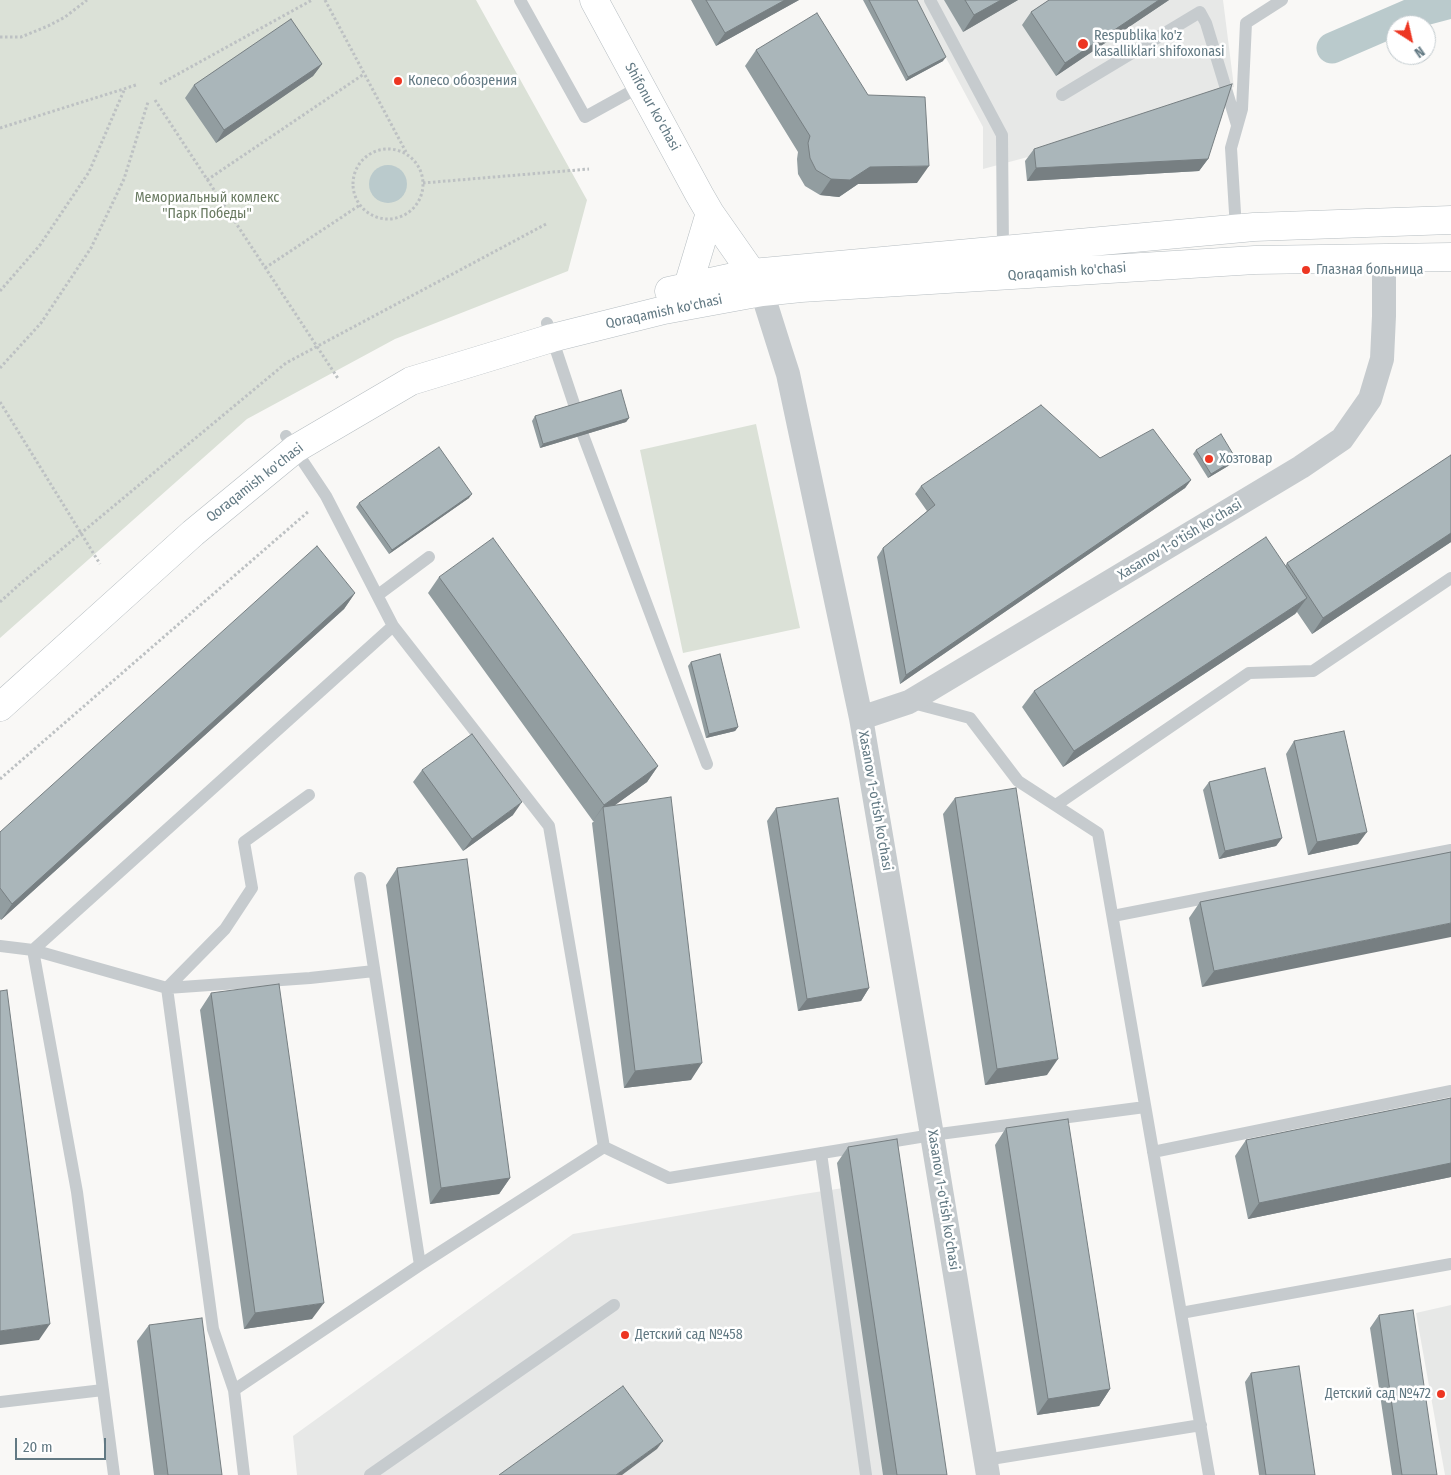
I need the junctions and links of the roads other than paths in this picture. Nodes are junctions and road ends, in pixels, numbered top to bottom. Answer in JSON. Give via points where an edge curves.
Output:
{"nodes":[{"id":1,"x":520,"y":0,"type":"edge"},
{"id":2,"x":594,"y":0,"type":"edge"},
{"id":3,"x":930,"y":0,"type":"edge"},
{"id":4,"x":1282,"y":0,"type":"edge"},
{"id":5,"x":642,"y":86,"type":"junction"},
{"id":6,"x":1062,"y":95,"type":"dead end"},
{"id":7,"x":1237,"y":125,"type":"junction"},
{"id":8,"x":710,"y":213,"type":"junction"},
{"id":9,"x":1451,"y":220,"type":"edge"},
{"id":10,"x":1236,"y":229,"type":"junction"},
{"id":11,"x":1003,"y":250,"type":"junction"},
{"id":12,"x":1374,"y":257,"type":"junction"},
{"id":13,"x":1451,"y":257,"type":"edge"},
{"id":14,"x":757,"y":282,"type":"junction"},
{"id":15,"x":688,"y":286,"type":"junction"},
{"id":16,"x":664,"y":310,"type":"junction"},
{"id":17,"x":549,"y":330,"type":"junction"},
{"id":18,"x":575,"y":408,"type":"edge"},
{"id":19,"x":583,"y":436,"type":"edge"},
{"id":20,"x":290,"y":443,"type":"junction"},
{"id":21,"x":429,"y":557,"type":"dead end"},
{"id":22,"x":1451,"y":578,"type":"edge"},
{"id":23,"x":378,"y":596,"type":"junction"},
{"id":24,"x":394,"y":626,"type":"junction"},
{"id":25,"x":0,"y":683,"type":"edge"},
{"id":26,"x":909,"y":702,"type":"junction"},
{"id":27,"x":0,"y":707,"type":"edge"},
{"id":28,"x":861,"y":718,"type":"junction"},
{"id":29,"x":707,"y":764,"type":"dead end"},
{"id":30,"x":309,"y":795,"type":"dead end"},
{"id":31,"x":1056,"y":805,"type":"junction"},
{"id":32,"x":1451,"y":850,"type":"edge"},
{"id":33,"x":360,"y":878,"type":"dead end"},
{"id":34,"x":1112,"y":916,"type":"junction"},
{"id":35,"x":0,"y":946,"type":"edge"},
{"id":36,"x":33,"y":950,"type":"junction"},
{"id":37,"x":374,"y":971,"type":"junction"},
{"id":38,"x":168,"y":988,"type":"junction"},
{"id":39,"x":1451,"y":1091,"type":"edge"},
{"id":40,"x":1146,"y":1107,"type":"junction"},
{"id":41,"x":932,"y":1134,"type":"junction"},
{"id":42,"x":604,"y":1147,"type":"junction"},
{"id":43,"x":1153,"y":1152,"type":"junction"},
{"id":44,"x":821,"y":1153,"type":"junction"},
{"id":45,"x":1451,"y":1264,"type":"edge"},
{"id":46,"x":420,"y":1265,"type":"junction"},
{"id":47,"x":614,"y":1305,"type":"dead end"},
{"id":48,"x":1181,"y":1313,"type":"junction"},
{"id":49,"x":103,"y":1390,"type":"junction"},
{"id":50,"x":234,"y":1390,"type":"junction"},
{"id":51,"x":0,"y":1402,"type":"edge"},
{"id":52,"x":1201,"y":1425,"type":"junction"},
{"id":53,"x":986,"y":1468,"type":"edge"},
{"id":54,"x":114,"y":1475,"type":"edge"},
{"id":55,"x":244,"y":1475,"type":"edge"},
{"id":56,"x":370,"y":1475,"type":"edge"},
{"id":57,"x":866,"y":1475,"type":"edge"},
{"id":58,"x":1209,"y":1475,"type":"edge"}],
"edges":[{"from":1,"to":5,"type":"lane","via":[[585,117]]},
{"from":2,"to":5,"type":"main road","name":"Shifonur ko'chasi"},
{"from":3,"to":11,"type":"lane","via":[[1002,134]]},
{"from":4,"to":7,"type":"lane","via":[[1246,23],[1242,109]]},
{"from":5,"to":8,"type":"main road","name":"Shifonur ko'chasi"},
{"from":6,"to":7,"type":"lane","via":[[1200,12]]},
{"from":7,"to":10,"type":"lane","via":[[1231,148]]},
{"from":8,"to":14,"type":"main road","name":"Shifonur ko'chasi"},
{"from":8,"to":15,"type":"main road"},
{"from":9,"to":10,"type":"main road","name":"Qoraqamish ko'chasi"},
{"from":10,"to":11,"type":"main road","name":"Qoraqamish ko'chasi"},
{"from":11,"to":14,"type":"main road","name":"Qoraqamish ko'chasi"},
{"from":12,"to":13,"type":"main road","name":"Qoraqamish ko'chasi"},
{"from":12,"to":14,"type":"main road","name":"Qoraqamish ko'chasi","via":[[1255,260],[821,287]]},
{"from":12,"to":26,"type":"street","name":"Xasanov 1-o'tish ko'chasi","via":[[1384,316],[1382,359],[1370,399],[1342,439],[1301,467]]},
{"from":14,"to":15,"type":"main road","name":"Qoraqamish ko'chasi"},
{"from":14,"to":16,"type":"main road","name":"Qoraqamish ko'chasi"},
{"from":14,"to":28,"type":"street","via":[[788,374]]},
{"from":15,"to":16,"type":"main road"},
{"from":15,"to":17,"type":"main road","name":"Qoraqamish ko'chasi"},
{"from":16,"to":17,"type":"main road","name":"Qoraqamish ko'chasi"},
{"from":17,"to":18,"type":"lane"},
{"from":17,"to":20,"type":"main road","name":"Qoraqamish ko'chasi","via":[[401,364]]},
{"from":19,"to":29,"type":"lane"},
{"from":20,"to":23,"type":"lane","via":[[326,496]]},
{"from":20,"to":25,"type":"main road","name":"Qoraqamish ko'chasi","via":[[180,522]]},
{"from":20,"to":27,"type":"main road","name":"Qoraqamish ko'chasi"},
{"from":21,"to":23,"type":"lane"},
{"from":22,"to":31,"type":"lane","via":[[1314,671],[1249,673]]},
{"from":23,"to":24,"type":"lane"},
{"from":24,"to":36,"type":"lane"},
{"from":24,"to":42,"type":"lane","via":[[549,826]]},
{"from":26,"to":28,"type":"street","name":"Xasanov 1-o'tish ko'chasi"},
{"from":26,"to":31,"type":"lane","via":[[970,718],[1018,781]]},
{"from":28,"to":41,"type":"street","name":"Xasanov 1-o'tish ko'chasi"},
{"from":30,"to":38,"type":"lane","via":[[244,842],[252,888],[225,929]]},
{"from":31,"to":34,"type":"lane","via":[[1098,833]]},
{"from":32,"to":34,"type":"lane"},
{"from":33,"to":37,"type":"lane"},
{"from":34,"to":40,"type":"lane"},
{"from":35,"to":36,"type":"lane"},
{"from":36,"to":38,"type":"lane"},
{"from":36,"to":49,"type":"lane","via":[[77,1192]]},
{"from":37,"to":38,"type":"lane"},
{"from":37,"to":46,"type":"lane"},
{"from":38,"to":50,"type":"lane","via":[[213,1329]]},
{"from":39,"to":43,"type":"lane"},
{"from":40,"to":41,"type":"lane"},
{"from":40,"to":43,"type":"lane"},
{"from":41,"to":44,"type":"lane"},
{"from":41,"to":53,"type":"street","name":"Xasanov 1-o'tish ko'chasi"},
{"from":42,"to":44,"type":"lane","via":[[669,1178]]},
{"from":42,"to":46,"type":"lane"},
{"from":43,"to":48,"type":"lane"},
{"from":44,"to":57,"type":"lane"},
{"from":45,"to":48,"type":"lane"},
{"from":46,"to":50,"type":"lane"},
{"from":47,"to":56,"type":"lane"},
{"from":48,"to":52,"type":"lane"},
{"from":49,"to":51,"type":"lane"},
{"from":49,"to":54,"type":"lane"},
{"from":50,"to":55,"type":"lane"},
{"from":52,"to":53,"type":"lane"},
{"from":52,"to":58,"type":"lane"}]}
